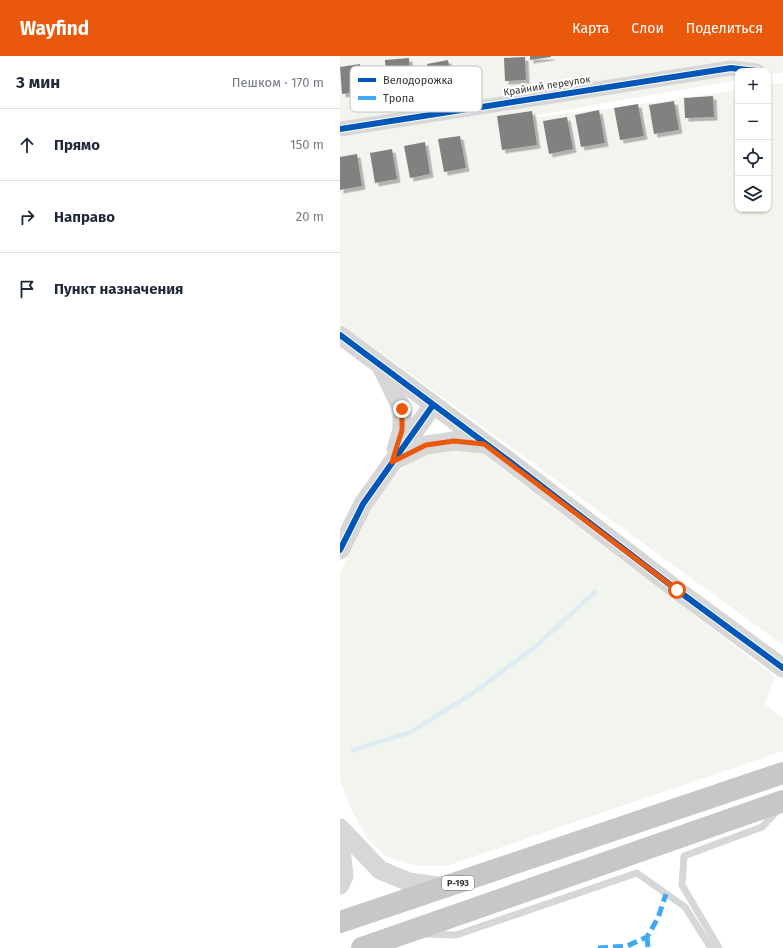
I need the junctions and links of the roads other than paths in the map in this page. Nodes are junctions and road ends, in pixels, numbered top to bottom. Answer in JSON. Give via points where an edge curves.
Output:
{"nodes":[{"id":1,"x":735,"y":68,"type":"edge"},
{"id":2,"x":482,"y":107,"type":"edge"},
{"id":3,"x":449,"y":112,"type":"edge"},
{"id":4,"x":340,"y":129,"type":"edge"},
{"id":5,"x":340,"y":335,"type":"edge"},
{"id":6,"x":380,"y":364,"type":"junction"},
{"id":7,"x":433,"y":405,"type":"junction"},
{"id":8,"x":484,"y":444,"type":"junction"},
{"id":9,"x":392,"y":462,"type":"junction"},
{"id":10,"x":341,"y":547,"type":"edge"},
{"id":11,"x":783,"y":668,"type":"edge"},
{"id":12,"x":783,"y":773,"type":"edge"},
{"id":13,"x":783,"y":803,"type":"edge"},
{"id":14,"x":340,"y":828,"type":"edge"},
{"id":15,"x":340,"y":839,"type":"edge"},
{"id":16,"x":340,"y":885,"type":"edge"},
{"id":17,"x":446,"y":887,"type":"junction"},
{"id":18,"x":340,"y":922,"type":"edge"},
{"id":19,"x":405,"y":933,"type":"junction"},
{"id":20,"x":362,"y":948,"type":"edge"},
{"id":21,"x":711,"y":948,"type":"edge"},
{"id":22,"x":720,"y":948,"type":"edge"}],
"edges":[{"from":1,"to":2,"type":"street","name":"Крайний переулок"},
{"from":3,"to":4,"type":"street","name":"Крайний переулок"},
{"from":5,"to":6,"type":"street"},
{"from":6,"to":7,"type":"street"},
{"from":6,"to":9,"type":"street","via":[[402,409],[402,430]]},
{"from":7,"to":8,"type":"street"},
{"from":7,"to":9,"type":"street"},
{"from":8,"to":9,"type":"street","via":[[454,441],[426,445]]},
{"from":8,"to":11,"type":"street"},
{"from":9,"to":10,"type":"street","via":[[363,504]]},
{"from":12,"to":17,"type":"highway","number":"Р-193"},
{"from":13,"to":19,"type":"highway"},
{"from":13,"to":22,"type":"lane","via":[[762,827],[684,856],[682,885]]},
{"from":14,"to":17,"type":"street","via":[[380,870],[409,882]]},
{"from":15,"to":16,"type":"street","via":[[344,876]]},
{"from":17,"to":18,"type":"highway","number":"Р-193"},
{"from":19,"to":20,"type":"highway"},
{"from":19,"to":21,"type":"lane","via":[[456,935],[637,873],[685,907]]}]}
